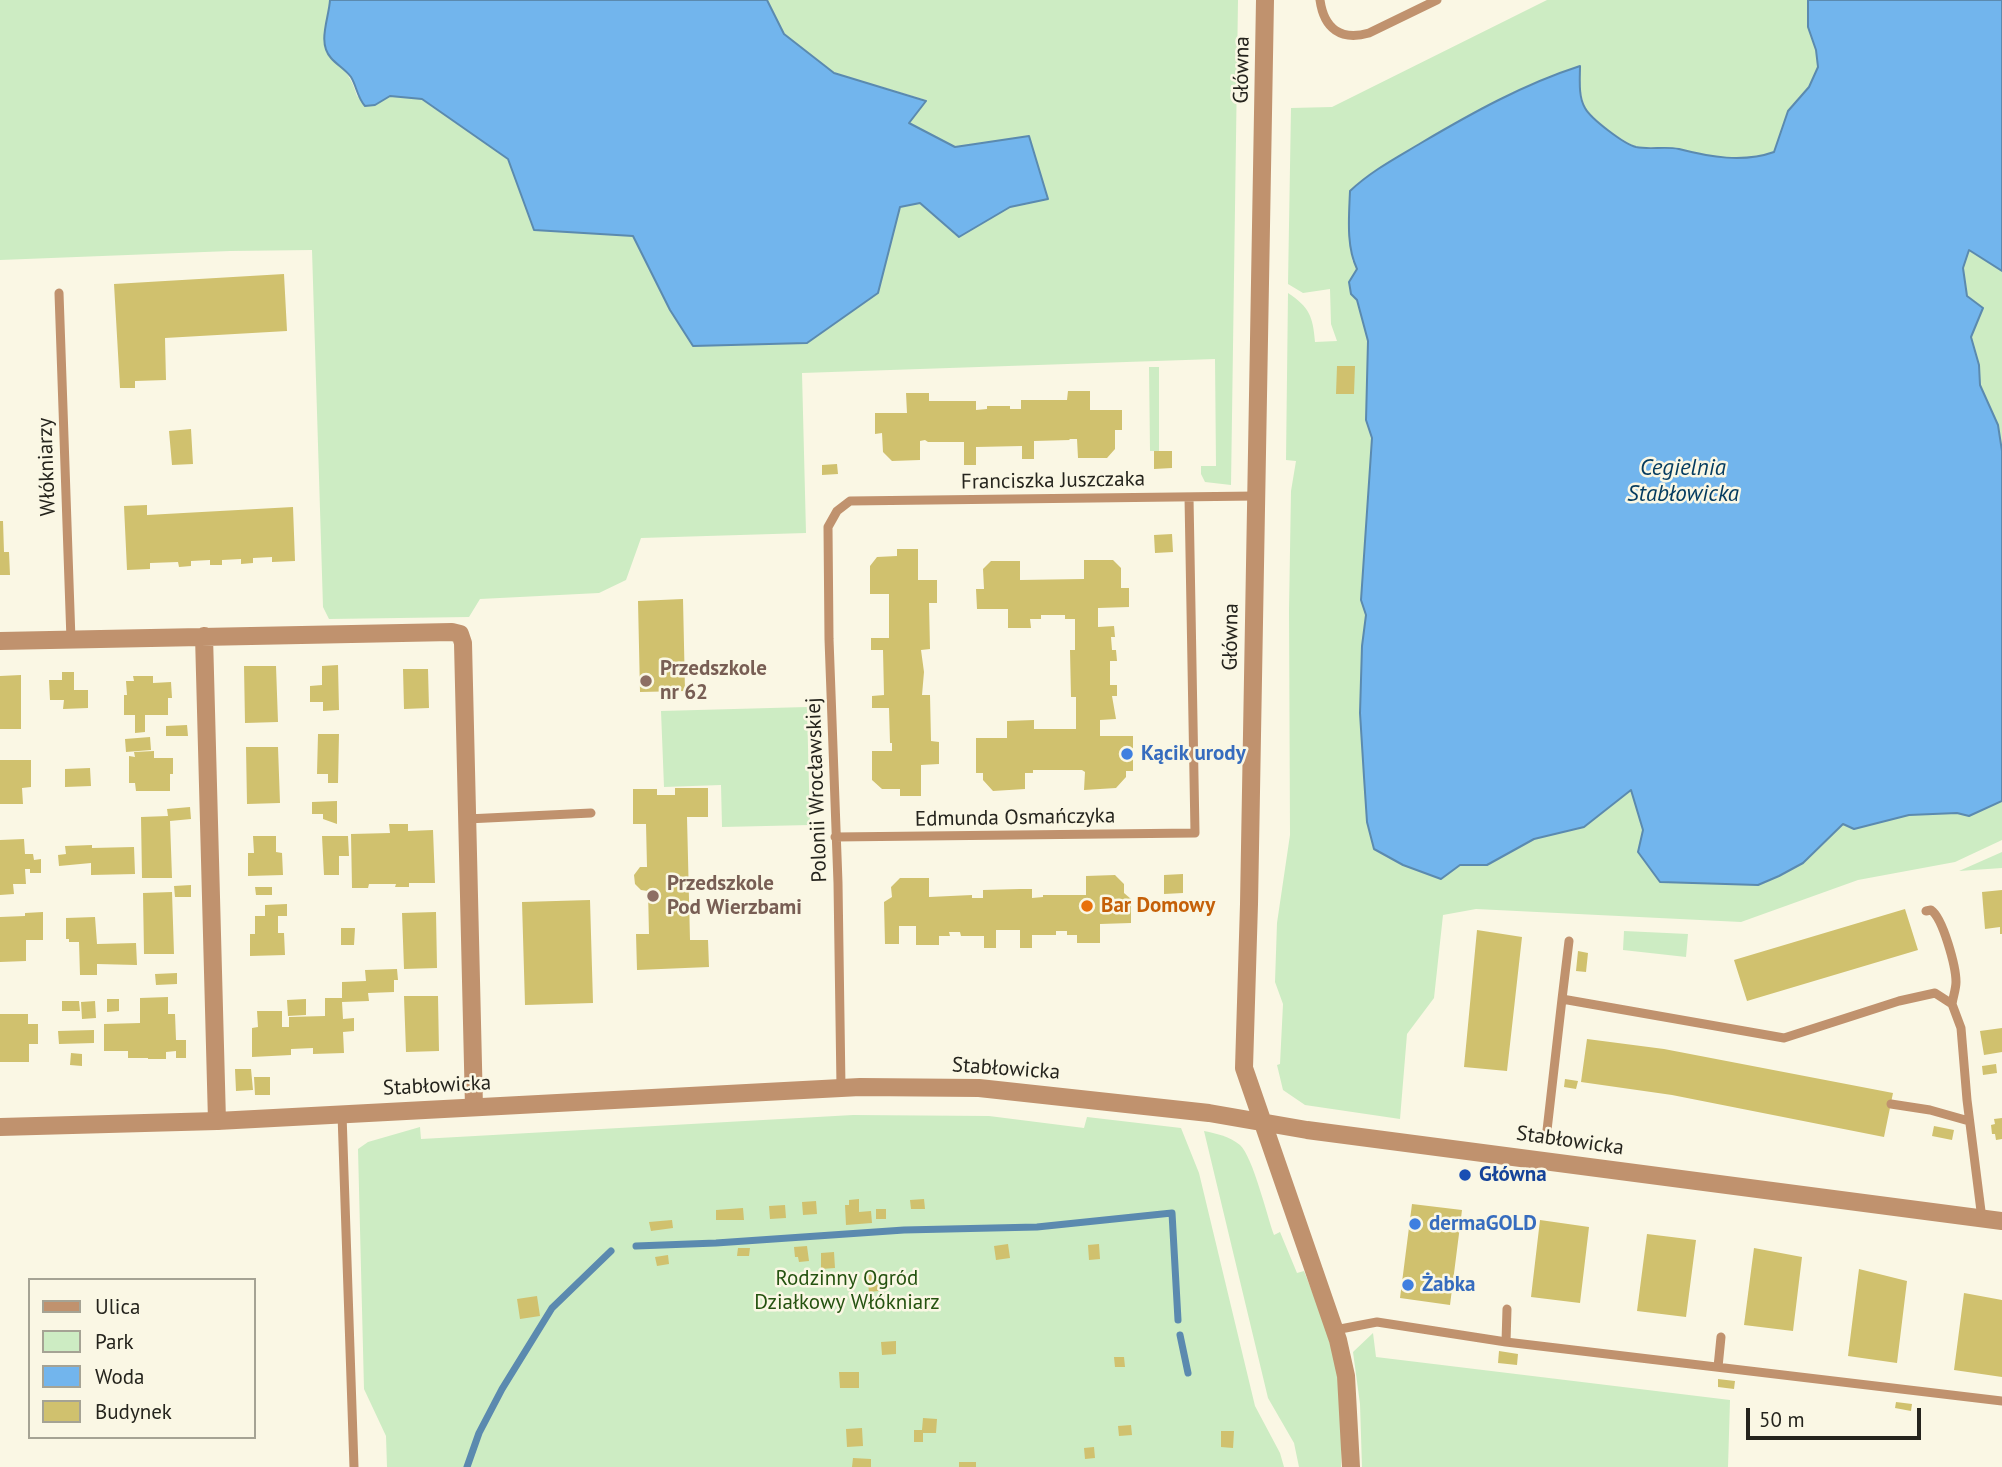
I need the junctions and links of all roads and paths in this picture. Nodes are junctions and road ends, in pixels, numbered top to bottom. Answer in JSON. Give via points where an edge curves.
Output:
{"nodes":[{"id":1,"x":1265,"y":0,"type":"edge"},
{"id":2,"x":1320,"y":0,"type":"edge"},
{"id":3,"x":1437,"y":0,"type":"edge"},
{"id":4,"x":59,"y":293,"type":"dead end"},
{"id":5,"x":1256,"y":496,"type":"junction"},
{"id":6,"x":1189,"y":497,"type":"junction"},
{"id":7,"x":850,"y":501,"type":"joint"},
{"id":8,"x":204,"y":636,"type":"junction"},
{"id":9,"x":71,"y":640,"type":"junction"},
{"id":10,"x":0,"y":641,"type":"edge"},
{"id":11,"x":591,"y":813,"type":"dead end"},
{"id":12,"x":467,"y":819,"type":"junction"},
{"id":13,"x":835,"y":837,"type":"junction"},
{"id":14,"x":1926,"y":911,"type":"dead end"},
{"id":15,"x":1569,"y":941,"type":"dead end"},
{"id":16,"x":1562,"y":999,"type":"junction"},
{"id":17,"x":1952,"y":1004,"type":"junction"},
{"id":18,"x":841,"y":1087,"type":"junction"},
{"id":19,"x":1891,"y":1104,"type":"dead end"},
{"id":20,"x":474,"y":1107,"type":"junction"},
{"id":21,"x":342,"y":1114,"type":"junction"},
{"id":22,"x":217,"y":1121,"type":"junction"},
{"id":23,"x":1969,"y":1121,"type":"junction"},
{"id":24,"x":1262,"y":1123,"type":"junction"},
{"id":25,"x":0,"y":1126,"type":"edge"},
{"id":26,"x":1546,"y":1139,"type":"dead end"},
{"id":27,"x":1982,"y":1219,"type":"junction"},
{"id":28,"x":2002,"y":1221,"type":"edge"},
{"id":29,"x":1507,"y":1309,"type":"dead end"},
{"id":30,"x":1335,"y":1330,"type":"junction"},
{"id":31,"x":1721,"y":1336,"type":"dead end"},
{"id":32,"x":1506,"y":1342,"type":"junction"},
{"id":33,"x":1718,"y":1367,"type":"junction"},
{"id":34,"x":2002,"y":1401,"type":"edge"},
{"id":35,"x":355,"y":1467,"type":"edge"},
{"id":36,"x":1351,"y":1467,"type":"edge"}],
"edges":[{"from":1,"to":5,"type":"street","name":"Główna"},
{"from":2,"to":3,"type":"lane","via":[[1330,26],[1343,36],[1357,36]]},
{"from":4,"to":9,"type":"lane","name":"Włókniarzy"},
{"from":5,"to":6,"type":"lane","name":"Franciszka Juszczaka"},
{"from":5,"to":24,"type":"street","name":"Główna","via":[[1244,1068]]},
{"from":6,"to":7,"type":"lane","name":"Franciszka Juszczaka"},
{"from":6,"to":13,"type":"lane","name":"Edmunda Osmańczyka","via":[[1195,833]]},
{"from":7,"to":13,"type":"lane","name":"Polonii Wrocławskiej","via":[[837,510],[828,527]]},
{"from":8,"to":9,"type":"street"},
{"from":8,"to":12,"type":"street","via":[[460,634]]},
{"from":8,"to":22,"type":"street"},
{"from":9,"to":10,"type":"street"},
{"from":11,"to":12,"type":"lane"},
{"from":12,"to":20,"type":"street"},
{"from":13,"to":18,"type":"lane","name":"Polonii Wrocławskiej"},
{"from":14,"to":17,"type":"lane","via":[[1937,914],[1948,945],[1956,983]]},
{"from":15,"to":16,"type":"lane"},
{"from":16,"to":17,"type":"lane","via":[[1784,1038],[1935,993]]},
{"from":16,"to":26,"type":"lane"},
{"from":17,"to":23,"type":"lane","via":[[1961,1028]]},
{"from":18,"to":20,"type":"street","name":"Stabłowicka"},
{"from":18,"to":24,"type":"street","name":"Stabłowicka","via":[[979,1088]]},
{"from":19,"to":23,"type":"lane"},
{"from":20,"to":21,"type":"street","name":"Stabłowicka"},
{"from":21,"to":22,"type":"street","name":"Stabłowicka"},
{"from":21,"to":35,"type":"lane"},
{"from":22,"to":25,"type":"street","name":"Stabłowicka"},
{"from":23,"to":27,"type":"lane"},
{"from":24,"to":27,"type":"street","name":"Stabłowicka"},
{"from":24,"to":30,"type":"street","name":"Główna"},
{"from":27,"to":28,"type":"street","name":"Stabłowicka"},
{"from":29,"to":32,"type":"lane"},
{"from":30,"to":32,"type":"lane","via":[[1377,1322]]},
{"from":30,"to":36,"type":"street","name":"Główna","via":[[1346,1376]]},
{"from":31,"to":33,"type":"lane"},
{"from":32,"to":33,"type":"lane"},
{"from":33,"to":34,"type":"lane"}]}
